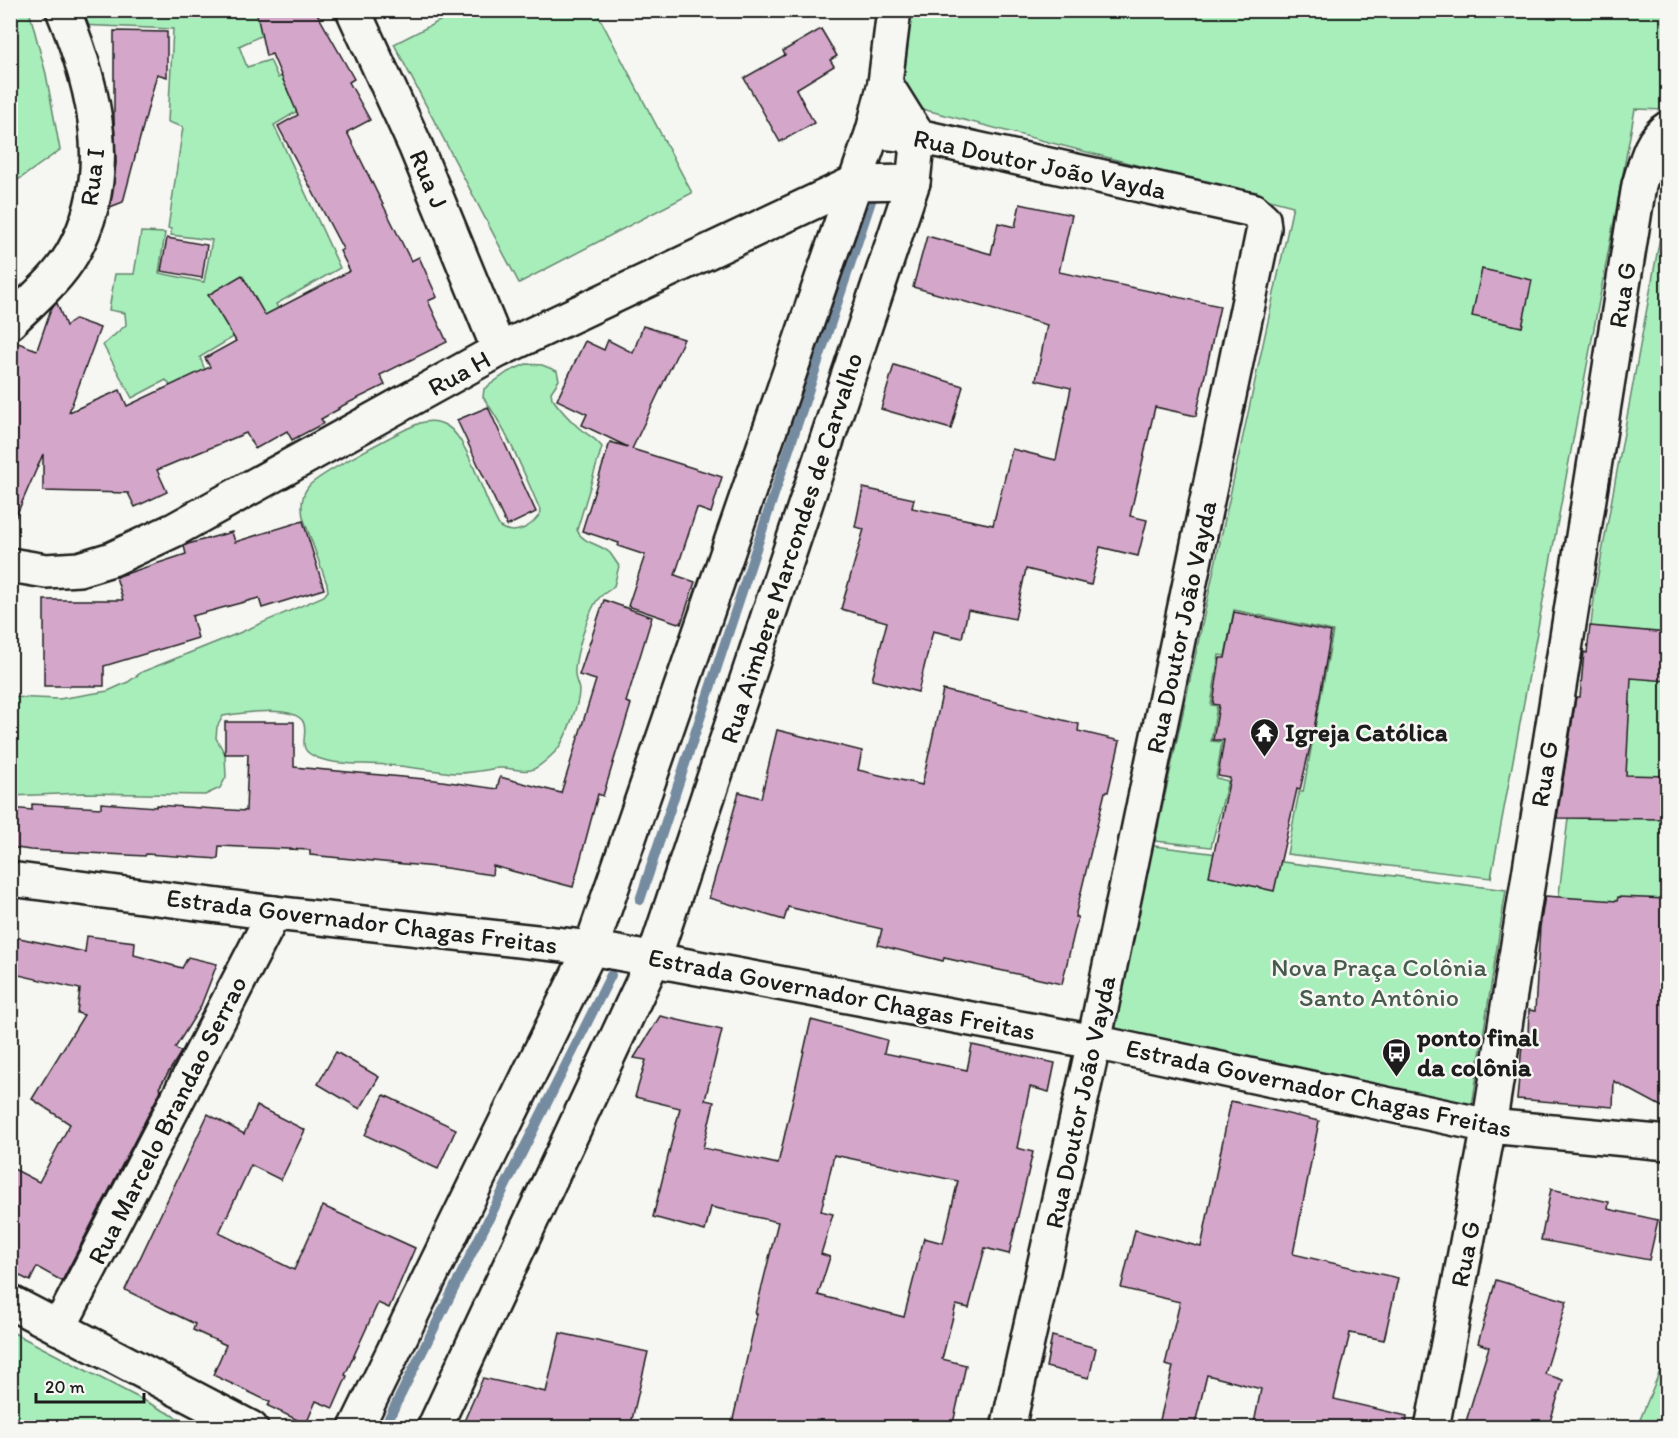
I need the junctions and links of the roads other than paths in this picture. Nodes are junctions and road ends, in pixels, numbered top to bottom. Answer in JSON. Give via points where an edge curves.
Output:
{"nodes":[{"id":1,"x":63,"y":10,"type":"edge"},
{"id":2,"x":353,"y":10,"type":"edge"},
{"id":3,"x":894,"y":10,"type":"edge"},
{"id":4,"x":885,"y":83,"type":"junction"},
{"id":5,"x":1668,"y":128,"type":"edge"},
{"id":6,"x":873,"y":131,"type":"junction"},
{"id":7,"x":918,"y":136,"type":"junction"},
{"id":8,"x":913,"y":182,"type":"junction"},
{"id":9,"x":854,"y":183,"type":"junction"},
{"id":10,"x":10,"y":322,"type":"edge"},
{"id":11,"x":500,"y":350,"type":"junction"},
{"id":12,"x":10,"y":565,"type":"edge"},
{"id":13,"x":10,"y":879,"type":"edge"},
{"id":14,"x":274,"y":913,"type":"junction"},
{"id":15,"x":591,"y":948,"type":"junction"},
{"id":16,"x":654,"y":958,"type":"junction"},
{"id":17,"x":1094,"y":1042,"type":"junction"},
{"id":18,"x":1488,"y":1126,"type":"junction"},
{"id":19,"x":1668,"y":1143,"type":"edge"},
{"id":20,"x":10,"y":1302,"type":"edge"},
{"id":21,"x":59,"y":1328,"type":"junction"},
{"id":22,"x":251,"y":1428,"type":"edge"},
{"id":23,"x":356,"y":1428,"type":"edge"},
{"id":24,"x":434,"y":1428,"type":"edge"},
{"id":25,"x":1008,"y":1428,"type":"edge"},
{"id":26,"x":1432,"y":1428,"type":"edge"}],
"edges":[{"from":1,"to":10,"type":"street","name":"Rua I","via":[[89,82],[94,108],[97,155],[93,194],[85,227],[71,255]]},
{"from":2,"to":11,"type":"street","name":"Rua J"},
{"from":3,"to":4,"type":"street"},
{"from":4,"to":6,"type":"street"},
{"from":4,"to":7,"type":"street"},
{"from":5,"to":18,"type":"street","name":"Rua G","via":[[1652,148],[1639,185]]},
{"from":6,"to":7,"type":"street","name":"Rua Doutor João Vayda"},
{"from":6,"to":9,"type":"street"},
{"from":7,"to":8,"type":"street","name":"Rua Aimbere Marcondes de Carvalho"},
{"from":7,"to":17,"type":"street","name":"Rua Doutor João Vayda","via":[[1253,210],[1263,219]]},
{"from":8,"to":9,"type":"street","name":"Rua H"},
{"from":8,"to":16,"type":"street","name":"Rua Aimbere Marcondes de Carvalho"},
{"from":9,"to":11,"type":"street","name":"Rua H"},
{"from":9,"to":15,"type":"street"},
{"from":11,"to":12,"type":"street","name":"Rua H","via":[[174,530],[112,558],[63,571]]},
{"from":13,"to":14,"type":"street","name":"Estrada Governador Chagas Freitas"},
{"from":14,"to":15,"type":"street","name":"Estrada Governador Chagas Freitas"},
{"from":14,"to":21,"type":"street","name":"Rua Marcelo Brandao Serrao"},
{"from":15,"to":16,"type":"street","name":"Estrada Governador Chagas Freitas"},
{"from":15,"to":23,"type":"street"},
{"from":16,"to":17,"type":"street","name":"Estrada Governador Chagas Freitas"},
{"from":16,"to":24,"type":"street","name":"Rua Aimbere Marcondes de Carvalho"},
{"from":17,"to":18,"type":"street","name":"Estrada Governador Chagas Freitas"},
{"from":17,"to":25,"type":"street","name":"Rua Doutor João Vayda"},
{"from":18,"to":19,"type":"street","name":"Estrada Governador Chagas Freitas"},
{"from":18,"to":26,"type":"street","name":"Rua G"},
{"from":20,"to":21,"type":"street"},
{"from":21,"to":22,"type":"street"}]}
